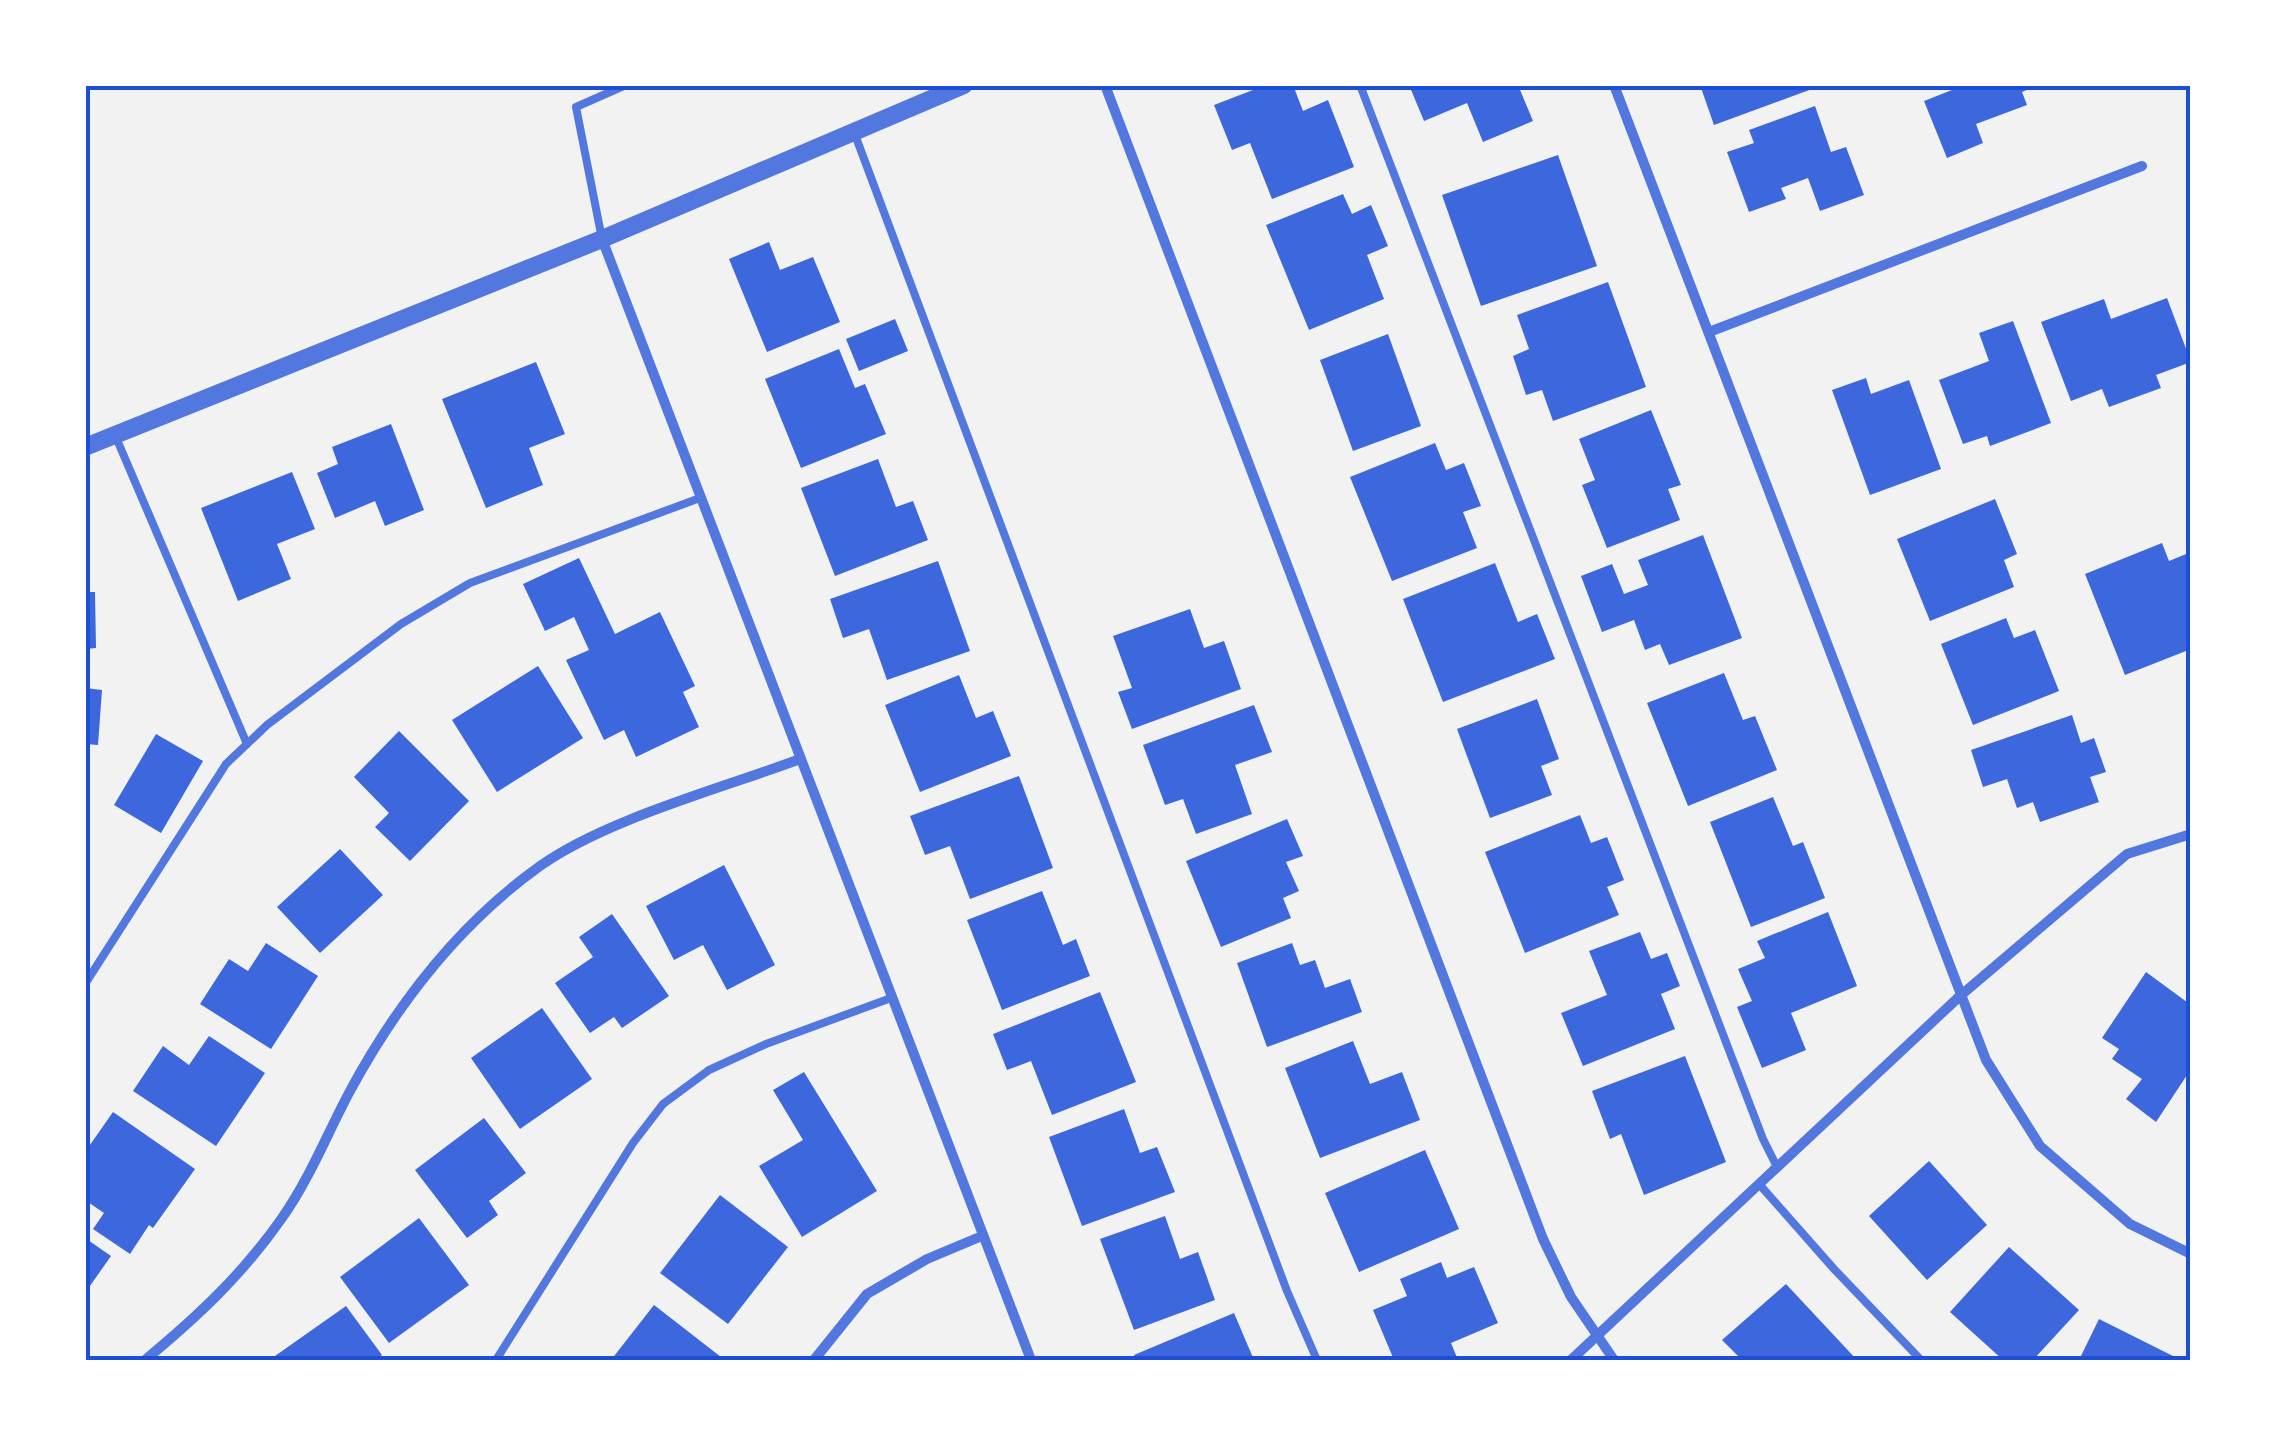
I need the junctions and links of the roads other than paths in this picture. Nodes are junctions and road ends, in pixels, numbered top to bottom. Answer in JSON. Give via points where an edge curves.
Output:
{"nodes":[{"id":1,"x":626,"y":85,"type":"edge"},
{"id":2,"x":964,"y":85,"type":"edge"},
{"id":3,"x":1105,"y":85,"type":"edge"},
{"id":4,"x":1360,"y":85,"type":"edge"},
{"id":5,"x":1614,"y":85,"type":"edge"},
{"id":6,"x":854,"y":132,"type":"junction"},
{"id":7,"x":2142,"y":166,"type":"dead end"},
{"id":8,"x":602,"y":239,"type":"junction"},
{"id":9,"x":1709,"y":332,"type":"junction"},
{"id":10,"x":115,"y":435,"type":"junction"},
{"id":11,"x":85,"y":447,"type":"edge"},
{"id":12,"x":700,"y":498,"type":"junction"},
{"id":13,"x":247,"y":744,"type":"junction"},
{"id":14,"x":800,"y":759,"type":"junction"},
{"id":15,"x":2191,"y":834,"type":"edge"},
{"id":16,"x":85,"y":984,"type":"edge"},
{"id":17,"x":1960,"y":996,"type":"junction"},
{"id":18,"x":891,"y":998,"type":"junction"},
{"id":19,"x":1777,"y":1167,"type":"junction"},
{"id":20,"x":1759,"y":1184,"type":"junction"},
{"id":21,"x":982,"y":1236,"type":"junction"},
{"id":22,"x":2191,"y":1254,"type":"edge"},
{"id":23,"x":1596,"y":1337,"type":"junction"},
{"id":24,"x":145,"y":1360,"type":"edge"},
{"id":25,"x":496,"y":1360,"type":"edge"},
{"id":26,"x":814,"y":1360,"type":"edge"},
{"id":27,"x":1031,"y":1360,"type":"edge"},
{"id":28,"x":1317,"y":1360,"type":"edge"},
{"id":29,"x":1571,"y":1360,"type":"edge"},
{"id":30,"x":1614,"y":1360,"type":"edge"},
{"id":31,"x":1921,"y":1360,"type":"edge"}],
"edges":[{"from":1,"to":8,"type":"lane","via":[[576,106]]},
{"from":2,"to":6,"type":"street"},
{"from":3,"to":23,"type":"street","via":[[1543,1239]]},
{"from":4,"to":19,"type":"lane"},
{"from":5,"to":9,"type":"street"},
{"from":6,"to":8,"type":"street"},
{"from":6,"to":28,"type":"lane"},
{"from":7,"to":9,"type":"street"},
{"from":8,"to":10,"type":"street"},
{"from":8,"to":12,"type":"street"},
{"from":9,"to":17,"type":"street"},
{"from":10,"to":11,"type":"street"},
{"from":10,"to":13,"type":"lane"},
{"from":12,"to":13,"type":"lane","via":[[470,583],[402,624]]},
{"from":12,"to":14,"type":"street"},
{"from":13,"to":16,"type":"lane","via":[[226,764]]},
{"from":14,"to":18,"type":"street"},
{"from":14,"to":24,"type":"street","via":[[594,838],[543,864],[508,892],[425,973],[349,1092],[313,1168],[239,1276]]},
{"from":15,"to":17,"type":"street","via":[[2126,854]]},
{"from":17,"to":19,"type":"street"},
{"from":17,"to":22,"type":"street","via":[[1986,1060],[2040,1146],[2130,1224]]},
{"from":18,"to":21,"type":"street"},
{"from":18,"to":25,"type":"lane","via":[[710,1070],[663,1104]]},
{"from":19,"to":20,"type":"street"},
{"from":20,"to":23,"type":"street"},
{"from":20,"to":31,"type":"lane"},
{"from":21,"to":26,"type":"street","via":[[867,1294]]},
{"from":21,"to":27,"type":"street"},
{"from":23,"to":29,"type":"street"},
{"from":23,"to":30,"type":"street"}]}
